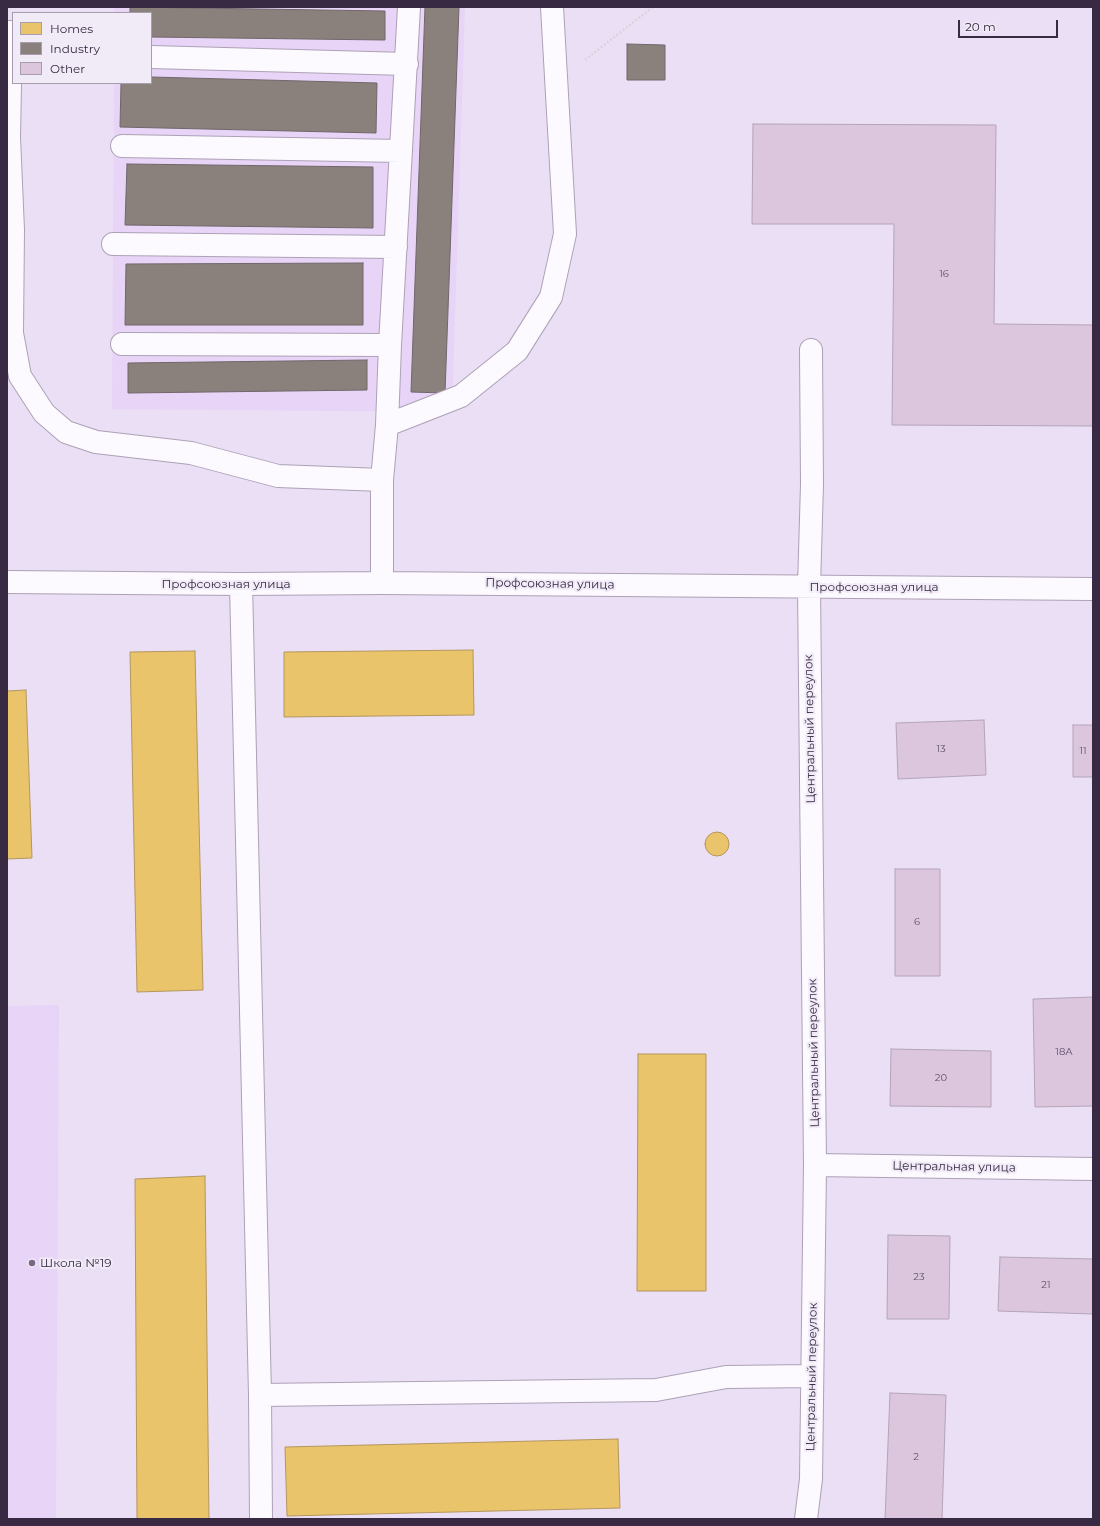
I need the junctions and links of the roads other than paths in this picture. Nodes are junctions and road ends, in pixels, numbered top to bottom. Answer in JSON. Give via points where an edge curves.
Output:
{"nodes":[{"id":1,"x":409,"y":7,"type":"edge"},
{"id":2,"x":552,"y":7,"type":"edge"},
{"id":3,"x":7,"y":32,"type":"edge"},
{"id":4,"x":152,"y":57,"type":"edge"},
{"id":5,"x":407,"y":64,"type":"junction"},
{"id":6,"x":8,"y":137,"type":"edge"},
{"id":7,"x":122,"y":146,"type":"dead end"},
{"id":8,"x":401,"y":151,"type":"junction"},
{"id":9,"x":10,"y":230,"type":"edge"},
{"id":10,"x":113,"y":244,"type":"dead end"},
{"id":11,"x":396,"y":247,"type":"junction"},
{"id":12,"x":10,"y":333,"type":"edge"},
{"id":13,"x":122,"y":344,"type":"dead end"},
{"id":14,"x":390,"y":345,"type":"junction"},
{"id":15,"x":811,"y":350,"type":"dead end"},
{"id":16,"x":387,"y":425,"type":"junction"},
{"id":17,"x":382,"y":480,"type":"junction"},
{"id":18,"x":7,"y":582,"type":"edge"},
{"id":19,"x":382,"y":583,"type":"junction"},
{"id":20,"x":241,"y":584,"type":"junction"},
{"id":21,"x":809,"y":587,"type":"junction"},
{"id":22,"x":1093,"y":589,"type":"edge"},
{"id":23,"x":815,"y":1165,"type":"junction"},
{"id":24,"x":1093,"y":1169,"type":"edge"},
{"id":25,"x":812,"y":1376,"type":"junction"},
{"id":26,"x":260,"y":1395,"type":"junction"},
{"id":27,"x":261,"y":1519,"type":"edge"},
{"id":28,"x":806,"y":1519,"type":"edge"}],
"edges":[{"from":1,"to":5,"type":"street"},
{"from":2,"to":16,"type":"street","via":[[565,234],[551,297],[517,351],[461,396]]},
{"from":3,"to":6,"type":"street","via":[[11,32]]},
{"from":4,"to":5,"type":"street"},
{"from":5,"to":8,"type":"street"},
{"from":6,"to":9,"type":"street"},
{"from":7,"to":8,"type":"street"},
{"from":8,"to":11,"type":"street"},
{"from":9,"to":12,"type":"street"},
{"from":10,"to":11,"type":"street"},
{"from":11,"to":14,"type":"street"},
{"from":12,"to":17,"type":"street","via":[[20,376],[44,413],[66,432],[96,442],[191,453],[278,476]]},
{"from":13,"to":14,"type":"street"},
{"from":14,"to":16,"type":"street"},
{"from":15,"to":21,"type":"street","name":"Центральный переулок","via":[[812,484]]},
{"from":16,"to":17,"type":"street"},
{"from":17,"to":19,"type":"street"},
{"from":18,"to":20,"type":"street","name":"Профсоюзная улица"},
{"from":19,"to":20,"type":"street","name":"Профсоюзная улица"},
{"from":19,"to":21,"type":"street","name":"Профсоюзная улица"},
{"from":20,"to":26,"type":"street"},
{"from":21,"to":22,"type":"street","name":"Профсоюзная улица"},
{"from":21,"to":23,"type":"street","name":"Центральный переулок"},
{"from":23,"to":24,"type":"street","name":"Центральная улица"},
{"from":23,"to":25,"type":"street","name":"Центральный переулок"},
{"from":25,"to":26,"type":"street","via":[[726,1377],[656,1390]]},
{"from":25,"to":28,"type":"street","name":"Центральный переулок","via":[[811,1479]]},
{"from":26,"to":27,"type":"street"}]}
